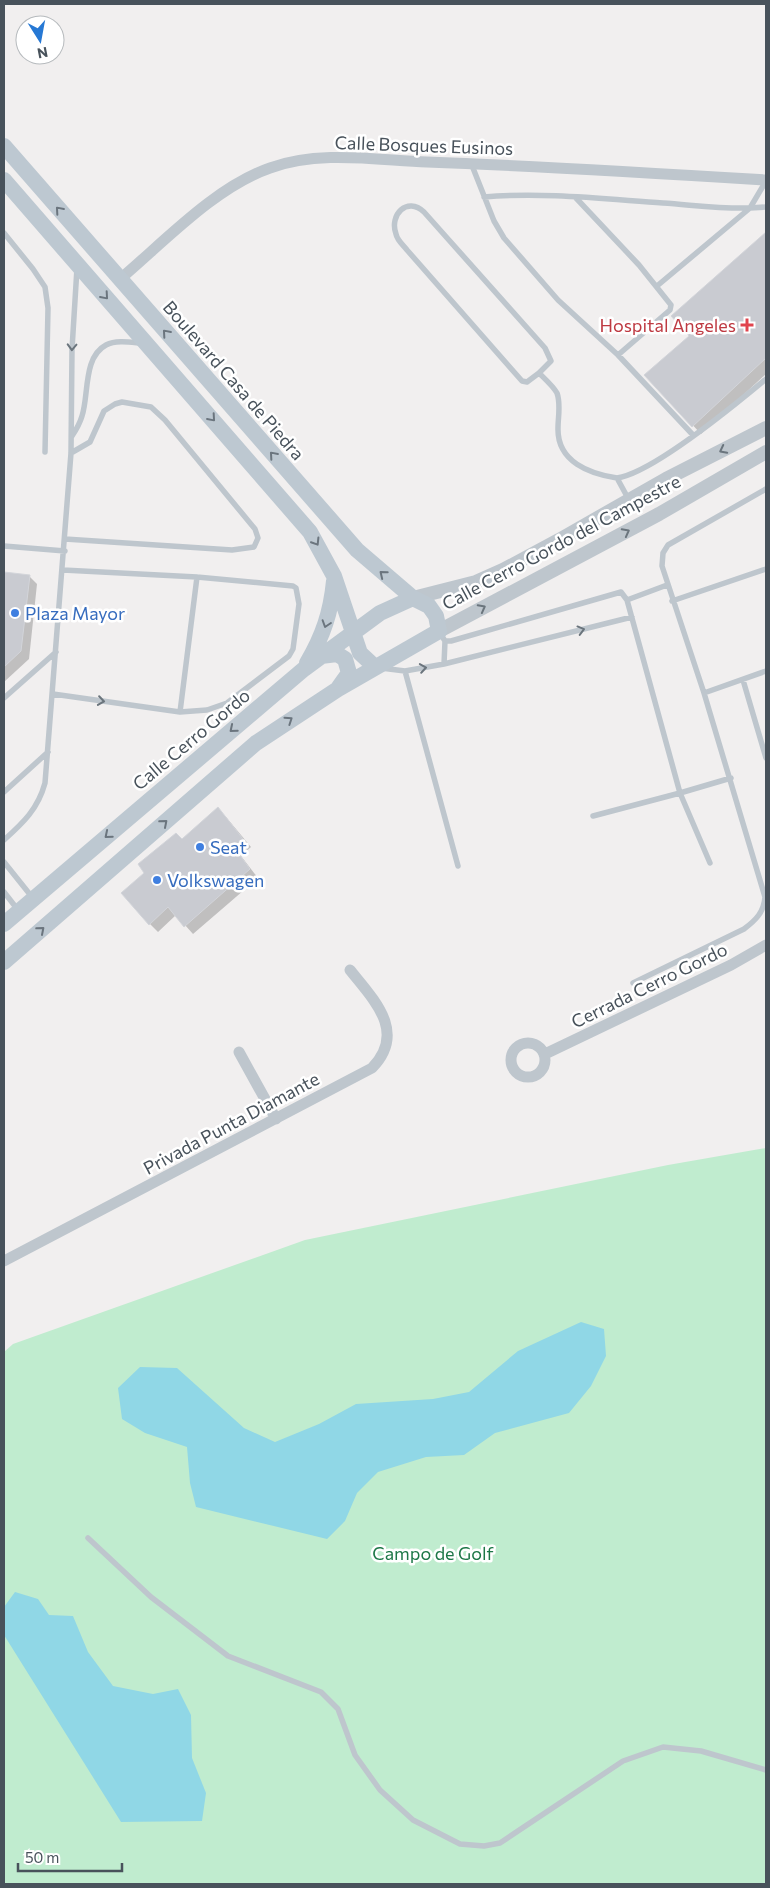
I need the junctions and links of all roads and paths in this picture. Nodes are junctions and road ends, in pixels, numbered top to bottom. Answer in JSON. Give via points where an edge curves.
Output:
{"nodes":[{"id":1,"x":4,"y":146,"type":"edge"},
{"id":2,"x":471,"y":163,"type":"junction"},
{"id":3,"x":4,"y":180,"type":"edge"},
{"id":4,"x":766,"y":180,"type":"edge"},
{"id":5,"x":484,"y":197,"type":"junction"},
{"id":6,"x":576,"y":198,"type":"junction"},
{"id":7,"x":766,"y":207,"type":"edge"},
{"id":8,"x":750,"y":208,"type":"junction"},
{"id":9,"x":4,"y":233,"type":"edge"},
{"id":10,"x":77,"y":264,"type":"junction"},
{"id":11,"x":119,"y":280,"type":"junction"},
{"id":12,"x":657,"y":286,"type":"junction"},
{"id":13,"x":146,"y":343,"type":"junction"},
{"id":14,"x":618,"y":355,"type":"junction"},
{"id":15,"x":539,"y":373,"type":"junction"},
{"id":16,"x":766,"y":379,"type":"edge"},
{"id":17,"x":766,"y":428,"type":"edge"},
{"id":18,"x":692,"y":435,"type":"junction"},
{"id":19,"x":72,"y":436,"type":"junction"},
{"id":20,"x":45,"y":452,"type":"dead end"},
{"id":21,"x":766,"y":452,"type":"edge"},
{"id":22,"x":72,"y":453,"type":"junction"},
{"id":23,"x":617,"y":478,"type":"junction"},
{"id":24,"x":766,"y":488,"type":"edge"},
{"id":25,"x":629,"y":500,"type":"junction"},
{"id":26,"x":66,"y":539,"type":"junction"},
{"id":27,"x":4,"y":546,"type":"edge"},
{"id":28,"x":65,"y":551,"type":"junction"},
{"id":29,"x":766,"y":569,"type":"edge"},
{"id":30,"x":63,"y":570,"type":"junction"},
{"id":31,"x":334,"y":576,"type":"junction"},
{"id":32,"x":197,"y":577,"type":"junction"},
{"id":33,"x":667,"y":585,"type":"junction"},
{"id":34,"x":413,"y":598,"type":"junction"},
{"id":35,"x":628,"y":600,"type":"junction"},
{"id":36,"x":672,"y":601,"type":"junction"},
{"id":37,"x":632,"y":617,"type":"junction"},
{"id":38,"x":354,"y":632,"type":"junction"},
{"id":39,"x":442,"y":636,"type":"junction"},
{"id":40,"x":56,"y":652,"type":"junction"},
{"id":41,"x":321,"y":656,"type":"junction"},
{"id":42,"x":444,"y":664,"type":"junction"},
{"id":43,"x":375,"y":667,"type":"junction"},
{"id":44,"x":304,"y":669,"type":"junction"},
{"id":45,"x":406,"y":671,"type":"junction"},
{"id":46,"x":766,"y":671,"type":"edge"},
{"id":47,"x":743,"y":680,"type":"junction"},
{"id":48,"x":338,"y":689,"type":"junction"},
{"id":49,"x":704,"y":693,"type":"junction"},
{"id":50,"x":53,"y":694,"type":"junction"},
{"id":51,"x":4,"y":698,"type":"edge"},
{"id":52,"x":180,"y":712,"type":"junction"},
{"id":53,"x":48,"y":752,"type":"junction"},
{"id":54,"x":766,"y":758,"type":"edge"},
{"id":55,"x":731,"y":778,"type":"junction"},
{"id":56,"x":4,"y":792,"type":"edge"},
{"id":57,"x":680,"y":793,"type":"junction"},
{"id":58,"x":593,"y":816,"type":"dead end"},
{"id":59,"x":4,"y":840,"type":"edge"},
{"id":60,"x":4,"y":862,"type":"edge"},
{"id":61,"x":710,"y":863,"type":"dead end"},
{"id":62,"x":458,"y":866,"type":"dead end"},
{"id":63,"x":4,"y":892,"type":"edge"},
{"id":64,"x":33,"y":899,"type":"junction"},
{"id":65,"x":19,"y":911,"type":"junction"},
{"id":66,"x":4,"y":924,"type":"edge"},
{"id":67,"x":766,"y":945,"type":"edge"},
{"id":68,"x":4,"y":962,"type":"edge"},
{"id":69,"x":350,"y":970,"type":"dead end"},
{"id":70,"x":632,"y":983,"type":"dead end"},
{"id":71,"x":239,"y":1052,"type":"dead end"},
{"id":72,"x":545,"y":1054,"type":"dead end"},
{"id":73,"x":276,"y":1119,"type":"junction"},
{"id":74,"x":4,"y":1262,"type":"edge"},
{"id":75,"x":88,"y":1538,"type":"dead end"},
{"id":76,"x":766,"y":1770,"type":"edge"}],
"edges":[{"from":11,"to":1,"type":"main road","name":"Boulevard Casa de Piedra","one_way":true},
{"from":2,"to":4,"type":"street","name":"Calle Bosques Eusinos"},
{"from":2,"to":5,"type":"lane"},
{"from":2,"to":11,"type":"street","name":"Calle Bosques Eusinos","via":[[318,158],[270,167],[242,179],[217,196]]},
{"from":3,"to":10,"type":"main road"},
{"from":4,"to":8,"type":"lane"},
{"from":5,"to":6,"type":"lane"},
{"from":5,"to":14,"type":"lane","via":[[504,238],[558,300]]},
{"from":6,"to":8,"type":"lane","via":[[701,208]]},
{"from":6,"to":12,"type":"lane"},
{"from":7,"to":8,"type":"lane"},
{"from":8,"to":12,"type":"lane"},
{"from":9,"to":20,"type":"lane","via":[[33,269],[44,288],[48,308]]},
{"from":10,"to":13,"type":"main road","one_way":true},
{"from":10,"to":19,"type":"lane","one_way":true,"via":[[72,349]]},
{"from":34,"to":11,"type":"main road","name":"Boulevard Casa de Piedra","one_way":true,"via":[[357,550]]},
{"from":12,"to":14,"type":"lane","via":[[669,302],[670,310]]},
{"from":13,"to":19,"type":"lane","via":[[108,344],[95,355],[83,414]]},
{"from":13,"to":31,"type":"main road","one_way":true,"via":[[295,513],[323,553]]},
{"from":14,"to":18,"type":"lane"},
{"from":15,"to":15,"type":"lane","via":[[527,382],[522,381],[407,250],[396,236],[394,225],[395,215],[401,209],[418,206],[545,348],[551,361]]},
{"from":15,"to":23,"type":"lane","via":[[558,396],[558,431],[566,454],[588,471]]},
{"from":16,"to":18,"type":"lane"},
{"from":17,"to":25,"type":"street","name":"Calle Cerro Gordo del Campestre","one_way":true},
{"from":18,"to":23,"type":"lane","via":[[641,470]]},
{"from":19,"to":22,"type":"lane"},
{"from":39,"to":21,"type":"street","name":"Calle Cerro Gordo del Campestre","one_way":true},
{"from":22,"to":26,"type":"lane"},
{"from":22,"to":26,"type":"lane","via":[[90,442],[100,416],[109,407],[122,402],[151,407],[255,529],[258,538],[254,547],[232,550]]},
{"from":23,"to":25,"type":"lane"},
{"from":24,"to":33,"type":"lane","via":[[668,545],[662,566]]},
{"from":25,"to":34,"type":"street","name":"Calle Cerro Gordo del Campestre","via":[[494,574],[451,590]]},
{"from":26,"to":28,"type":"lane"},
{"from":27,"to":28,"type":"lane"},
{"from":28,"to":30,"type":"lane"},
{"from":29,"to":36,"type":"lane"},
{"from":30,"to":32,"type":"lane"},
{"from":30,"to":40,"type":"lane"},
{"from":31,"to":38,"type":"main road"},
{"from":31,"to":44,"type":"main road","one_way":true,"via":[[324,629]]},
{"from":32,"to":52,"type":"lane"},
{"from":32,"to":52,"type":"lane","via":[[285,584],[296,588],[299,597],[296,640],[289,656],[228,703],[207,710]]},
{"from":33,"to":35,"type":"lane"},
{"from":33,"to":36,"type":"lane"},
{"from":34,"to":38,"type":"main road","name":"Calle Cerro Gordo","via":[[380,613]]},
{"from":34,"to":39,"type":"main road","name":"Boulevard Casa de Piedra","via":[[433,611]]},
{"from":35,"to":37,"type":"lane"},
{"from":35,"to":39,"type":"lane","via":[[624,594],[615,593],[460,639]]},
{"from":36,"to":49,"type":"lane"},
{"from":42,"to":37,"type":"lane","one_way":true},
{"from":37,"to":57,"type":"lane"},
{"from":38,"to":41,"type":"main road","name":"Calle Cerro Gordo"},
{"from":38,"to":43,"type":"main road","via":[[360,653]]},
{"from":39,"to":42,"type":"lane"},
{"from":39,"to":43,"type":"main road","name":"Calle Cerro Gordo del Campestre"},
{"from":40,"to":50,"type":"lane"},
{"from":40,"to":51,"type":"lane"},
{"from":41,"to":44,"type":"main road","name":"Calle Cerro Gordo"},
{"from":41,"to":48,"type":"main road","via":[[337,654],[345,659],[348,677]]},
{"from":45,"to":42,"type":"lane","one_way":true},
{"from":43,"to":45,"type":"lane"},
{"from":43,"to":48,"type":"main road"},
{"from":44,"to":64,"type":"main road","name":"Calle Cerro Gordo","one_way":true},
{"from":45,"to":62,"type":"lane"},
{"from":46,"to":47,"type":"lane"},
{"from":47,"to":49,"type":"lane"},
{"from":47,"to":54,"type":"lane"},
{"from":68,"to":48,"type":"main road","one_way":true,"via":[[256,743]]},
{"from":49,"to":55,"type":"lane"},
{"from":50,"to":52,"type":"lane","one_way":true},
{"from":50,"to":53,"type":"lane"},
{"from":53,"to":56,"type":"lane"},
{"from":53,"to":59,"type":"lane","via":[[45,783],[36,806]]},
{"from":55,"to":57,"type":"lane"},
{"from":55,"to":70,"type":"lane","via":[[765,897],[764,906],[756,920],[744,929]]},
{"from":57,"to":58,"type":"lane"},
{"from":57,"to":61,"type":"lane"},
{"from":60,"to":64,"type":"lane"},
{"from":63,"to":65,"type":"lane"},
{"from":64,"to":65,"type":"main road","name":"Calle Cerro Gordo"},
{"from":65,"to":66,"type":"main road","name":"Calle Cerro Gordo"},
{"from":67,"to":72,"type":"street","name":"Cerrada Cerro Gordo"},
{"from":69,"to":73,"type":"street","name":"Privada Punta Diamante","via":[[386,1022],[387,1046],[382,1057],[372,1068],[355,1078]]},
{"from":71,"to":73,"type":"street"},
{"from":73,"to":74,"type":"street","name":"Privada Punta Diamante"},
{"from":75,"to":76,"type":"lane","via":[[151,1597],[228,1656],[322,1692],[338,1709],[355,1755],[380,1790],[413,1820],[460,1844],[484,1846],[500,1843],[623,1761],[663,1747],[701,1751]]}]}
